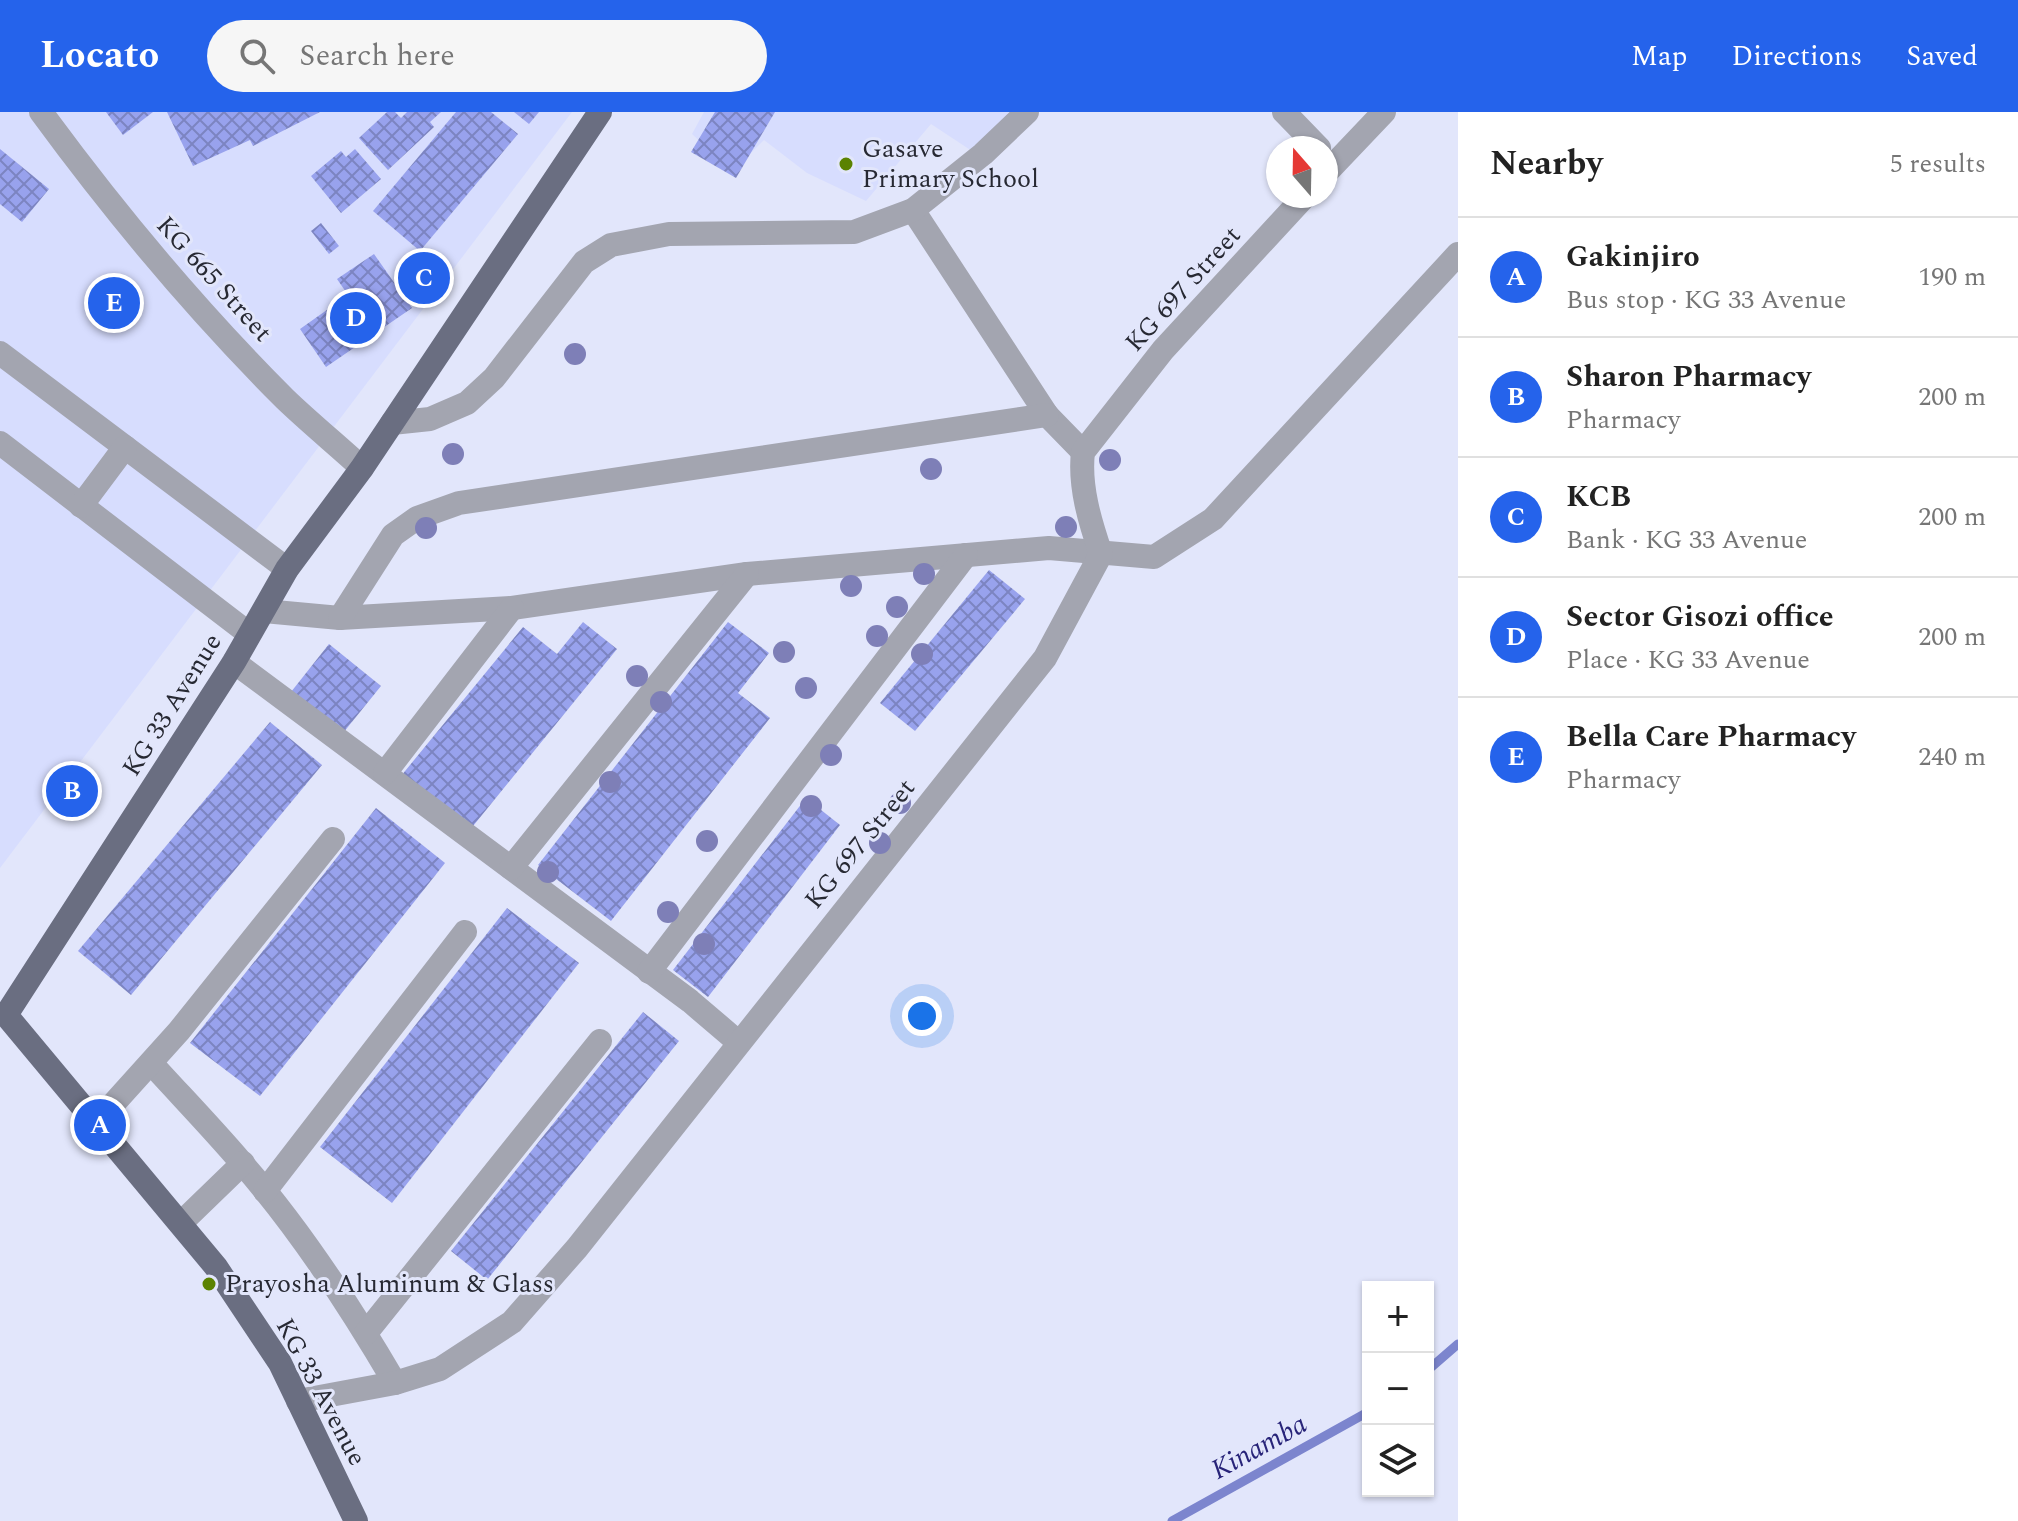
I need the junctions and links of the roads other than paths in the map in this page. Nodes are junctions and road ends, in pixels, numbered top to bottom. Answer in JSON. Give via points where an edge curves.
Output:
{"nodes":[{"id":1,"x":41,"y":112,"type":"edge"},
{"id":2,"x":600,"y":112,"type":"edge"},
{"id":3,"x":1027,"y":112,"type":"edge"},
{"id":4,"x":1284,"y":112,"type":"edge"},
{"id":5,"x":1384,"y":112,"type":"edge"},
{"id":6,"x":1305,"y":136,"type":"edge"},
{"id":7,"x":1338,"y":150,"type":"edge"},
{"id":8,"x":1294,"y":208,"type":"edge"},
{"id":9,"x":913,"y":210,"type":"junction"},
{"id":10,"x":1458,"y":254,"type":"edge"},
{"id":11,"x":0,"y":353,"type":"edge"},
{"id":12,"x":1047,"y":415,"type":"junction"},
{"id":13,"x":392,"y":423,"type":"junction"},
{"id":14,"x":0,"y":443,"type":"edge"},
{"id":15,"x":125,"y":447,"type":"junction"},
{"id":16,"x":1083,"y":452,"type":"junction"},
{"id":17,"x":362,"y":468,"type":"junction"},
{"id":18,"x":81,"y":506,"type":"junction"},
{"id":19,"x":1101,"y":554,"type":"junction"},
{"id":20,"x":966,"y":555,"type":"junction"},
{"id":21,"x":287,"y":569,"type":"junction"},
{"id":22,"x":747,"y":574,"type":"junction"},
{"id":23,"x":512,"y":608,"type":"junction"},
{"id":24,"x":264,"y":611,"type":"junction"},
{"id":25,"x":340,"y":618,"type":"junction"},
{"id":26,"x":248,"y":633,"type":"junction"},
{"id":27,"x":234,"y":662,"type":"junction"},
{"id":28,"x":385,"y":773,"type":"junction"},
{"id":29,"x":333,"y":839,"type":"dead end"},
{"id":30,"x":511,"y":868,"type":"junction"},
{"id":31,"x":465,"y":932,"type":"dead end"},
{"id":32,"x":649,"y":972,"type":"junction"},
{"id":33,"x":2,"y":1016,"type":"edge"},
{"id":34,"x":600,"y":1041,"type":"dead end"},
{"id":35,"x":738,"y":1042,"type":"junction"},
{"id":36,"x":151,"y":1063,"type":"junction"},
{"id":37,"x":97,"y":1122,"type":"junction"},
{"id":38,"x":243,"y":1163,"type":"junction"},
{"id":39,"x":265,"y":1191,"type":"junction"},
{"id":40,"x":181,"y":1223,"type":"junction"},
{"id":41,"x":366,"y":1333,"type":"junction"},
{"id":42,"x":395,"y":1383,"type":"junction"},
{"id":43,"x":298,"y":1401,"type":"junction"},
{"id":44,"x":356,"y":1521,"type":"edge"}],
"edges":[{"from":1,"to":17,"type":"street","name":"KG 665 Street","via":[[174,280],[286,400]]},
{"from":2,"to":13,"type":"main road","name":"KG 33 Avenue"},
{"from":3,"to":9,"type":"street"},
{"from":4,"to":6,"type":"street"},
{"from":5,"to":7,"type":"street"},
{"from":8,"to":16,"type":"street","name":"KG 697 Street","via":[[1163,350]]},
{"from":9,"to":12,"type":"street"},
{"from":9,"to":13,"type":"street","via":[[854,232],[669,234],[611,245],[584,262],[494,378],[467,403],[430,419]]},
{"from":10,"to":19,"type":"street","via":[[1213,519],[1154,557]]},
{"from":11,"to":15,"type":"street"},
{"from":12,"to":16,"type":"street"},
{"from":12,"to":25,"type":"street","via":[[459,503],[417,518],[393,535]]},
{"from":13,"to":17,"type":"main road","name":"KG 33 Avenue"},
{"from":14,"to":18,"type":"street"},
{"from":15,"to":18,"type":"street"},
{"from":15,"to":21,"type":"street"},
{"from":16,"to":19,"type":"street","via":[[1085,495]]},
{"from":17,"to":21,"type":"main road","name":"KG 33 Avenue"},
{"from":18,"to":26,"type":"street"},
{"from":19,"to":20,"type":"street","via":[[1049,548]]},
{"from":19,"to":35,"type":"street","name":"KG 697 Street","via":[[1045,658]]},
{"from":20,"to":22,"type":"street"},
{"from":20,"to":32,"type":"street"},
{"from":21,"to":24,"type":"main road","name":"KG 33 Avenue"},
{"from":22,"to":23,"type":"street"},
{"from":22,"to":30,"type":"street"},
{"from":23,"to":25,"type":"street"},
{"from":23,"to":28,"type":"street"},
{"from":24,"to":25,"type":"street"},
{"from":24,"to":26,"type":"main road","name":"KG 33 Avenue"},
{"from":26,"to":27,"type":"main road","name":"KG 33 Avenue"},
{"from":27,"to":28,"type":"street"},
{"from":27,"to":33,"type":"main road","name":"KG 33 Avenue"},
{"from":28,"to":30,"type":"street"},
{"from":29,"to":36,"type":"street"},
{"from":30,"to":32,"type":"street"},
{"from":31,"to":39,"type":"street"},
{"from":32,"to":35,"type":"street"},
{"from":33,"to":37,"type":"main road","name":"KG 33 Avenue"},
{"from":34,"to":41,"type":"street"},
{"from":35,"to":42,"type":"street","name":"KG 697 Street","via":[[577,1248],[512,1322],[440,1369]]},
{"from":36,"to":37,"type":"street"},
{"from":36,"to":38,"type":"street"},
{"from":37,"to":40,"type":"main road","name":"KG 33 Avenue"},
{"from":38,"to":39,"type":"street"},
{"from":38,"to":40,"type":"street"},
{"from":39,"to":41,"type":"street"},
{"from":40,"to":43,"type":"main road","name":"KG 33 Avenue","via":[[280,1363]]},
{"from":41,"to":42,"type":"street"},
{"from":42,"to":43,"type":"street","name":"KG 697 Street"},
{"from":43,"to":44,"type":"main road","name":"KG 33 Avenue"}]}
